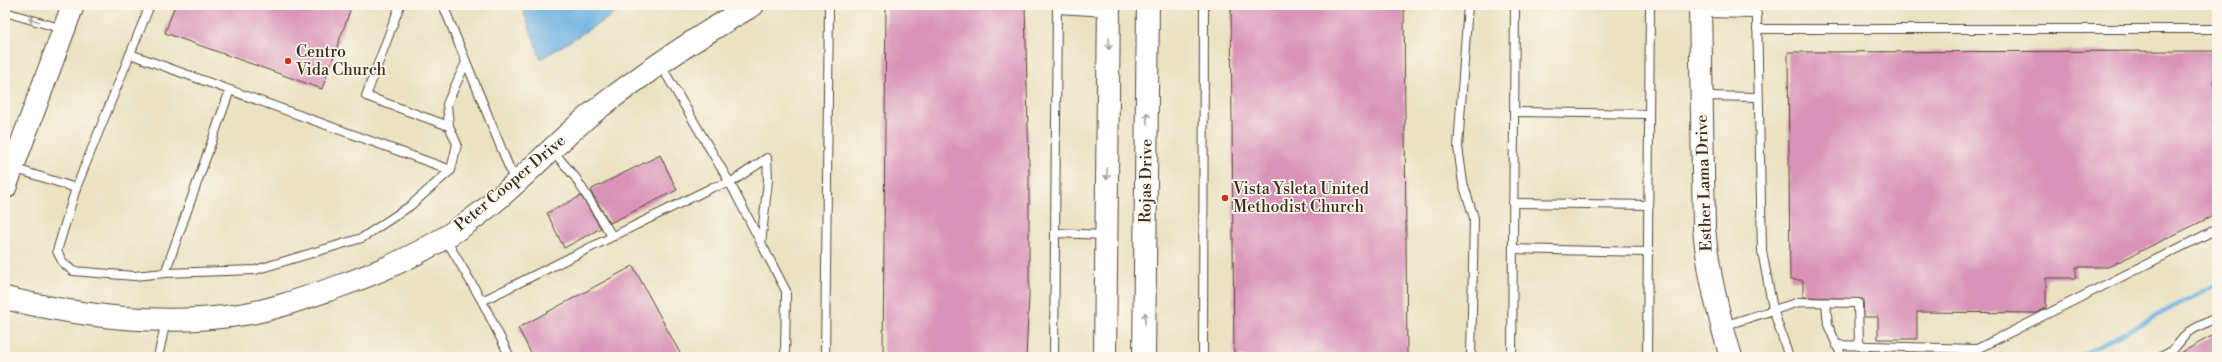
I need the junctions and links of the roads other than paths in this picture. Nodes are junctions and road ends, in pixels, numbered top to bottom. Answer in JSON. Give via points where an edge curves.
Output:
{"nodes":[{"id":1,"x":73,"y":5,"type":"edge"},
{"id":2,"x":150,"y":5,"type":"edge"},
{"id":3,"x":400,"y":5,"type":"edge"},
{"id":4,"x":443,"y":5,"type":"edge"},
{"id":5,"x":753,"y":5,"type":"edge"},
{"id":6,"x":830,"y":5,"type":"edge"},
{"id":7,"x":1148,"y":5,"type":"edge"},
{"id":8,"x":1204,"y":5,"type":"edge"},
{"id":9,"x":1468,"y":5,"type":"edge"},
{"id":10,"x":1515,"y":5,"type":"edge"},
{"id":11,"x":1650,"y":5,"type":"edge"},
{"id":12,"x":1057,"y":7,"type":"edge"},
{"id":13,"x":1109,"y":8,"type":"edge"},
{"id":14,"x":1700,"y":9,"type":"edge"},
{"id":15,"x":5,"y":12,"type":"edge"},
{"id":16,"x":64,"y":29,"type":"junction"},
{"id":17,"x":1757,"y":29,"type":"junction"},
{"id":18,"x":2217,"y":29,"type":"edge"},
{"id":19,"x":130,"y":54,"type":"junction"},
{"id":20,"x":466,"y":62,"type":"junction"},
{"id":21,"x":660,"y":64,"type":"junction"},
{"id":22,"x":230,"y":90,"type":"junction"},
{"id":23,"x":1701,"y":96,"type":"junction"},
{"id":24,"x":1758,"y":97,"type":"junction"},
{"id":25,"x":1514,"y":112,"type":"junction"},
{"id":26,"x":1649,"y":114,"type":"junction"},
{"id":27,"x":449,"y":126,"type":"junction"},
{"id":28,"x":551,"y":149,"type":"junction"},
{"id":29,"x":12,"y":168,"type":"junction"},
{"id":30,"x":450,"y":170,"type":"junction"},
{"id":31,"x":515,"y":182,"type":"junction"},
{"id":32,"x":730,"y":183,"type":"junction"},
{"id":33,"x":5,"y":188,"type":"edge"},
{"id":34,"x":76,"y":188,"type":"junction"},
{"id":35,"x":1513,"y":204,"type":"junction"},
{"id":36,"x":1649,"y":205,"type":"junction"},
{"id":37,"x":2217,"y":229,"type":"edge"},
{"id":38,"x":1055,"y":233,"type":"junction"},
{"id":39,"x":1107,"y":235,"type":"junction"},
{"id":40,"x":612,"y":236,"type":"junction"},
{"id":41,"x":444,"y":237,"type":"junction"},
{"id":42,"x":761,"y":244,"type":"junction"},
{"id":43,"x":1513,"y":249,"type":"junction"},
{"id":44,"x":1648,"y":252,"type":"junction"},
{"id":45,"x":164,"y":272,"type":"junction"},
{"id":46,"x":5,"y":298,"type":"edge"},
{"id":47,"x":482,"y":301,"type":"junction"},
{"id":48,"x":1826,"y":303,"type":"junction"},
{"id":49,"x":1773,"y":309,"type":"junction"},
{"id":50,"x":2217,"y":317,"type":"edge"},
{"id":51,"x":166,"y":320,"type":"junction"},
{"id":52,"x":1721,"y":326,"type":"junction"},
{"id":53,"x":1836,"y":346,"type":"junction"},
{"id":54,"x":1858,"y":346,"type":"junction"},
{"id":55,"x":1978,"y":349,"type":"junction"},
{"id":56,"x":2173,"y":354,"type":"edge"},
{"id":57,"x":158,"y":357,"type":"edge"},
{"id":58,"x":510,"y":357,"type":"edge"},
{"id":59,"x":785,"y":357,"type":"edge"},
{"id":60,"x":825,"y":357,"type":"edge"},
{"id":61,"x":1054,"y":357,"type":"edge"},
{"id":62,"x":1105,"y":357,"type":"edge"},
{"id":63,"x":1144,"y":357,"type":"edge"},
{"id":64,"x":1203,"y":357,"type":"edge"},
{"id":65,"x":1471,"y":357,"type":"edge"},
{"id":66,"x":1512,"y":357,"type":"edge"},
{"id":67,"x":1647,"y":357,"type":"edge"},
{"id":68,"x":1731,"y":357,"type":"edge"},
{"id":69,"x":1789,"y":357,"type":"edge"},
{"id":70,"x":1842,"y":357,"type":"edge"},
{"id":71,"x":1962,"y":357,"type":"edge"},
{"id":72,"x":2161,"y":357,"type":"edge"}],
"edges":[{"from":1,"to":16,"type":"street"},
{"from":2,"to":19,"type":"lane"},
{"from":3,"to":27,"type":"lane","via":[[366,96]]},
{"from":4,"to":20,"type":"lane"},
{"from":5,"to":21,"type":"street","name":"Peter Cooper Drive"},
{"from":6,"to":60,"type":"lane"},
{"from":63,"to":7,"type":"street","name":"Rojas Drive","one_way":true},
{"from":8,"to":64,"type":"lane"},
{"from":9,"to":65,"type":"lane","via":[[1458,147],[1463,183],[1474,218]]},
{"from":10,"to":25,"type":"lane"},
{"from":11,"to":26,"type":"lane"},
{"from":12,"to":13,"type":"lane"},
{"from":12,"to":38,"type":"lane"},
{"from":13,"to":39,"type":"street","one_way":true},
{"from":14,"to":17,"type":"lane","via":[[1757,14]]},
{"from":14,"to":23,"type":"street","name":"Esther Lama Drive"},
{"from":16,"to":15,"type":"lane","one_way":true},
{"from":16,"to":29,"type":"street"},
{"from":17,"to":18,"type":"lane"},
{"from":17,"to":24,"type":"lane"},
{"from":19,"to":22,"type":"lane"},
{"from":19,"to":34,"type":"lane"},
{"from":20,"to":27,"type":"lane","via":[[447,104]]},
{"from":20,"to":31,"type":"lane"},
{"from":21,"to":28,"type":"street","name":"Peter Cooper Drive","via":[[593,113]]},
{"from":21,"to":32,"type":"lane"},
{"from":22,"to":30,"type":"lane"},
{"from":22,"to":45,"type":"lane"},
{"from":23,"to":24,"type":"lane"},
{"from":23,"to":52,"type":"street","name":"Esther Lama Drive","via":[[1706,257]]},
{"from":24,"to":49,"type":"lane","via":[[1762,251]]},
{"from":25,"to":26,"type":"lane"},
{"from":25,"to":35,"type":"lane"},
{"from":26,"to":36,"type":"lane"},
{"from":27,"to":30,"type":"lane","via":[[457,144]]},
{"from":28,"to":31,"type":"street","name":"Peter Cooper Drive"},
{"from":28,"to":40,"type":"lane","via":[[575,177]]},
{"from":29,"to":33,"type":"street"},
{"from":29,"to":34,"type":"lane"},
{"from":30,"to":45,"type":"lane","via":[[410,206],[362,238],[255,270]]},
{"from":31,"to":41,"type":"street","name":"Peter Cooper Drive","via":[[466,223]]},
{"from":32,"to":40,"type":"lane","via":[[713,187]]},
{"from":32,"to":42,"type":"lane"},
{"from":32,"to":42,"type":"lane","via":[[767,158],[768,180]]},
{"from":34,"to":45,"type":"lane","via":[[57,251],[63,263],[73,271],[134,276]]},
{"from":35,"to":36,"type":"lane"},
{"from":35,"to":43,"type":"lane"},
{"from":36,"to":44,"type":"lane"},
{"from":37,"to":55,"type":"lane"},
{"from":38,"to":39,"type":"lane"},
{"from":38,"to":61,"type":"lane"},
{"from":39,"to":62,"type":"street"},
{"from":40,"to":47,"type":"lane"},
{"from":41,"to":47,"type":"lane"},
{"from":41,"to":51,"type":"street","name":"Peter Cooper Drive","via":[[393,266],[291,303],[246,314]]},
{"from":42,"to":59,"type":"lane","via":[[786,291]]},
{"from":43,"to":44,"type":"lane"},
{"from":43,"to":66,"type":"lane"},
{"from":44,"to":67,"type":"lane"},
{"from":46,"to":51,"type":"street","name":"Peter Cooper Drive","via":[[48,309]]},
{"from":47,"to":58,"type":"lane"},
{"from":48,"to":49,"type":"lane","via":[[1799,302]]},
{"from":48,"to":53,"type":"lane","via":[[1828,325]]},
{"from":48,"to":54,"type":"lane","via":[[1858,303]]},
{"from":49,"to":52,"type":"lane"},
{"from":49,"to":69,"type":"lane"},
{"from":50,"to":56,"type":"lane","via":[[2188,332]]},
{"from":51,"to":57,"type":"lane"},
{"from":52,"to":68,"type":"street","name":"Esther Lama Drive"},
{"from":53,"to":54,"type":"lane"},
{"from":53,"to":70,"type":"lane"},
{"from":54,"to":55,"type":"lane"},
{"from":55,"to":71,"type":"lane"},
{"from":56,"to":72,"type":"lane"}]}
